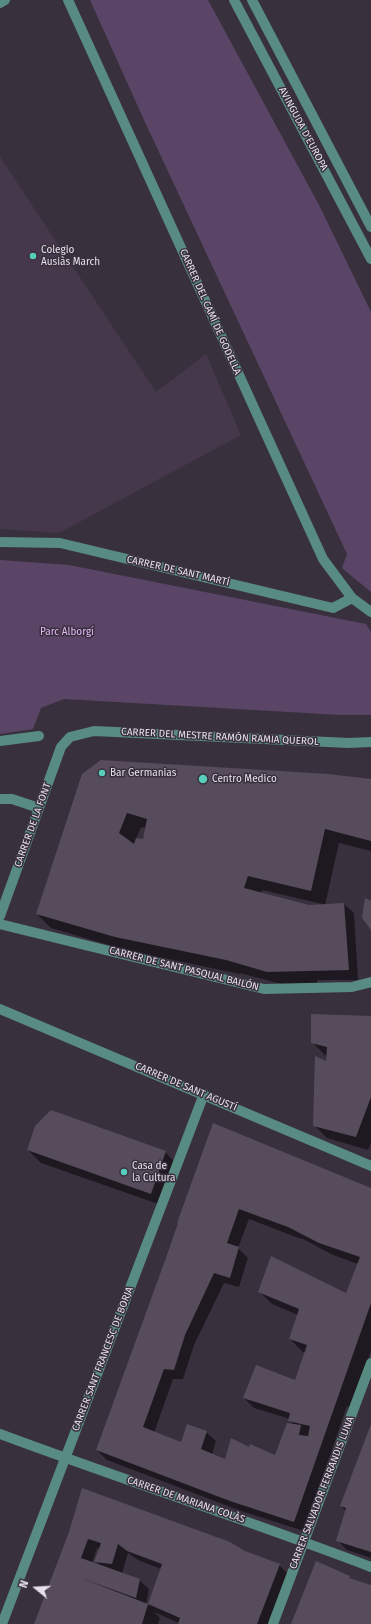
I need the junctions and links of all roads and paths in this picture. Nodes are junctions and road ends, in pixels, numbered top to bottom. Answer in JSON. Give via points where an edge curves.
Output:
{"nodes":[{"id":1,"x":5,"y":0,"type":"edge"},
{"id":2,"x":68,"y":0,"type":"edge"},
{"id":3,"x":234,"y":0,"type":"edge"},
{"id":4,"x":252,"y":0,"type":"edge"},
{"id":5,"x":0,"y":3,"type":"edge"},
{"id":6,"x":371,"y":227,"type":"edge"},
{"id":7,"x":371,"y":259,"type":"edge"},
{"id":8,"x":0,"y":542,"type":"edge"},
{"id":9,"x":352,"y":598,"type":"junction"},
{"id":10,"x":371,"y":612,"type":"edge"},
{"id":11,"x":39,"y":736,"type":"dead end"},
{"id":12,"x":70,"y":737,"type":"joint"},
{"id":13,"x":0,"y":742,"type":"edge"},
{"id":14,"x":371,"y":742,"type":"edge"},
{"id":15,"x":0,"y":799,"type":"edge"},
{"id":16,"x":39,"y":808,"type":"junction"},
{"id":17,"x":0,"y":916,"type":"edge"},
{"id":18,"x":0,"y":924,"type":"edge"},
{"id":19,"x":371,"y":982,"type":"edge"},
{"id":20,"x":0,"y":1010,"type":"edge"},
{"id":21,"x":204,"y":1094,"type":"junction"},
{"id":22,"x":371,"y":1166,"type":"edge"},
{"id":23,"x":371,"y":1363,"type":"edge"},
{"id":24,"x":0,"y":1434,"type":"edge"},
{"id":25,"x":66,"y":1457,"type":"junction"},
{"id":26,"x":303,"y":1541,"type":"junction"},
{"id":27,"x":371,"y":1567,"type":"edge"},
{"id":28,"x":2,"y":1624,"type":"edge"},
{"id":29,"x":273,"y":1624,"type":"edge"}],
"edges":[{"from":1,"to":5,"type":"street"},
{"from":2,"to":9,"type":"street","name":"CARRER DEL CAMÍ DE GODELLA","via":[[323,560]]},
{"from":3,"to":7,"type":"street","name":"AVINGUDA D'EUROPA"},
{"from":4,"to":6,"type":"street","name":"AVINGUDA D'EUROPA"},
{"from":8,"to":9,"type":"street","name":"CARRER DE SANT MARTÍ","via":[[60,543],[333,608]]},
{"from":9,"to":10,"type":"street","name":"CARRER DEL CAMÍ DE GODELLA"},
{"from":11,"to":13,"type":"street"},
{"from":12,"to":14,"type":"street","name":"CARRER DEL MESTRE RAMÓN RAMIA QUEROL","via":[[94,731],[349,744]]},
{"from":12,"to":16,"type":"street","name":"CARRER DE LA FONT","via":[[61,747]]},
{"from":15,"to":16,"type":"street","via":[[12,799]]},
{"from":16,"to":17,"type":"street","name":"CARRER DE LA FONT"},
{"from":18,"to":19,"type":"street","name":"CARRER DE SANT PASQUAL BAILÓN","via":[[264,989],[352,987]]},
{"from":20,"to":21,"type":"street","name":"CARRER DE SANT AGUSTÍ"},
{"from":21,"to":22,"type":"street","name":"CARRER DE SANT AGUSTÍ"},
{"from":21,"to":25,"type":"street","name":"CARRER SANT FRANCESC DE BORJA"},
{"from":23,"to":26,"type":"street","name":"CARRER SALVADOR FERRANDIS LUNA"},
{"from":24,"to":25,"type":"street","name":"CARRER DE MARIANA COLÀS"},
{"from":25,"to":26,"type":"street","name":"CARRER DE MARIANA COLÀS"},
{"from":25,"to":28,"type":"street","name":"CARRER SANT FRANCESC DE BORJA"},
{"from":26,"to":27,"type":"street","name":"CARRER DE MARIANA COLÀS"},
{"from":26,"to":29,"type":"street","name":"CARRER SALVADOR FERRANDIS LUNA"}]}
